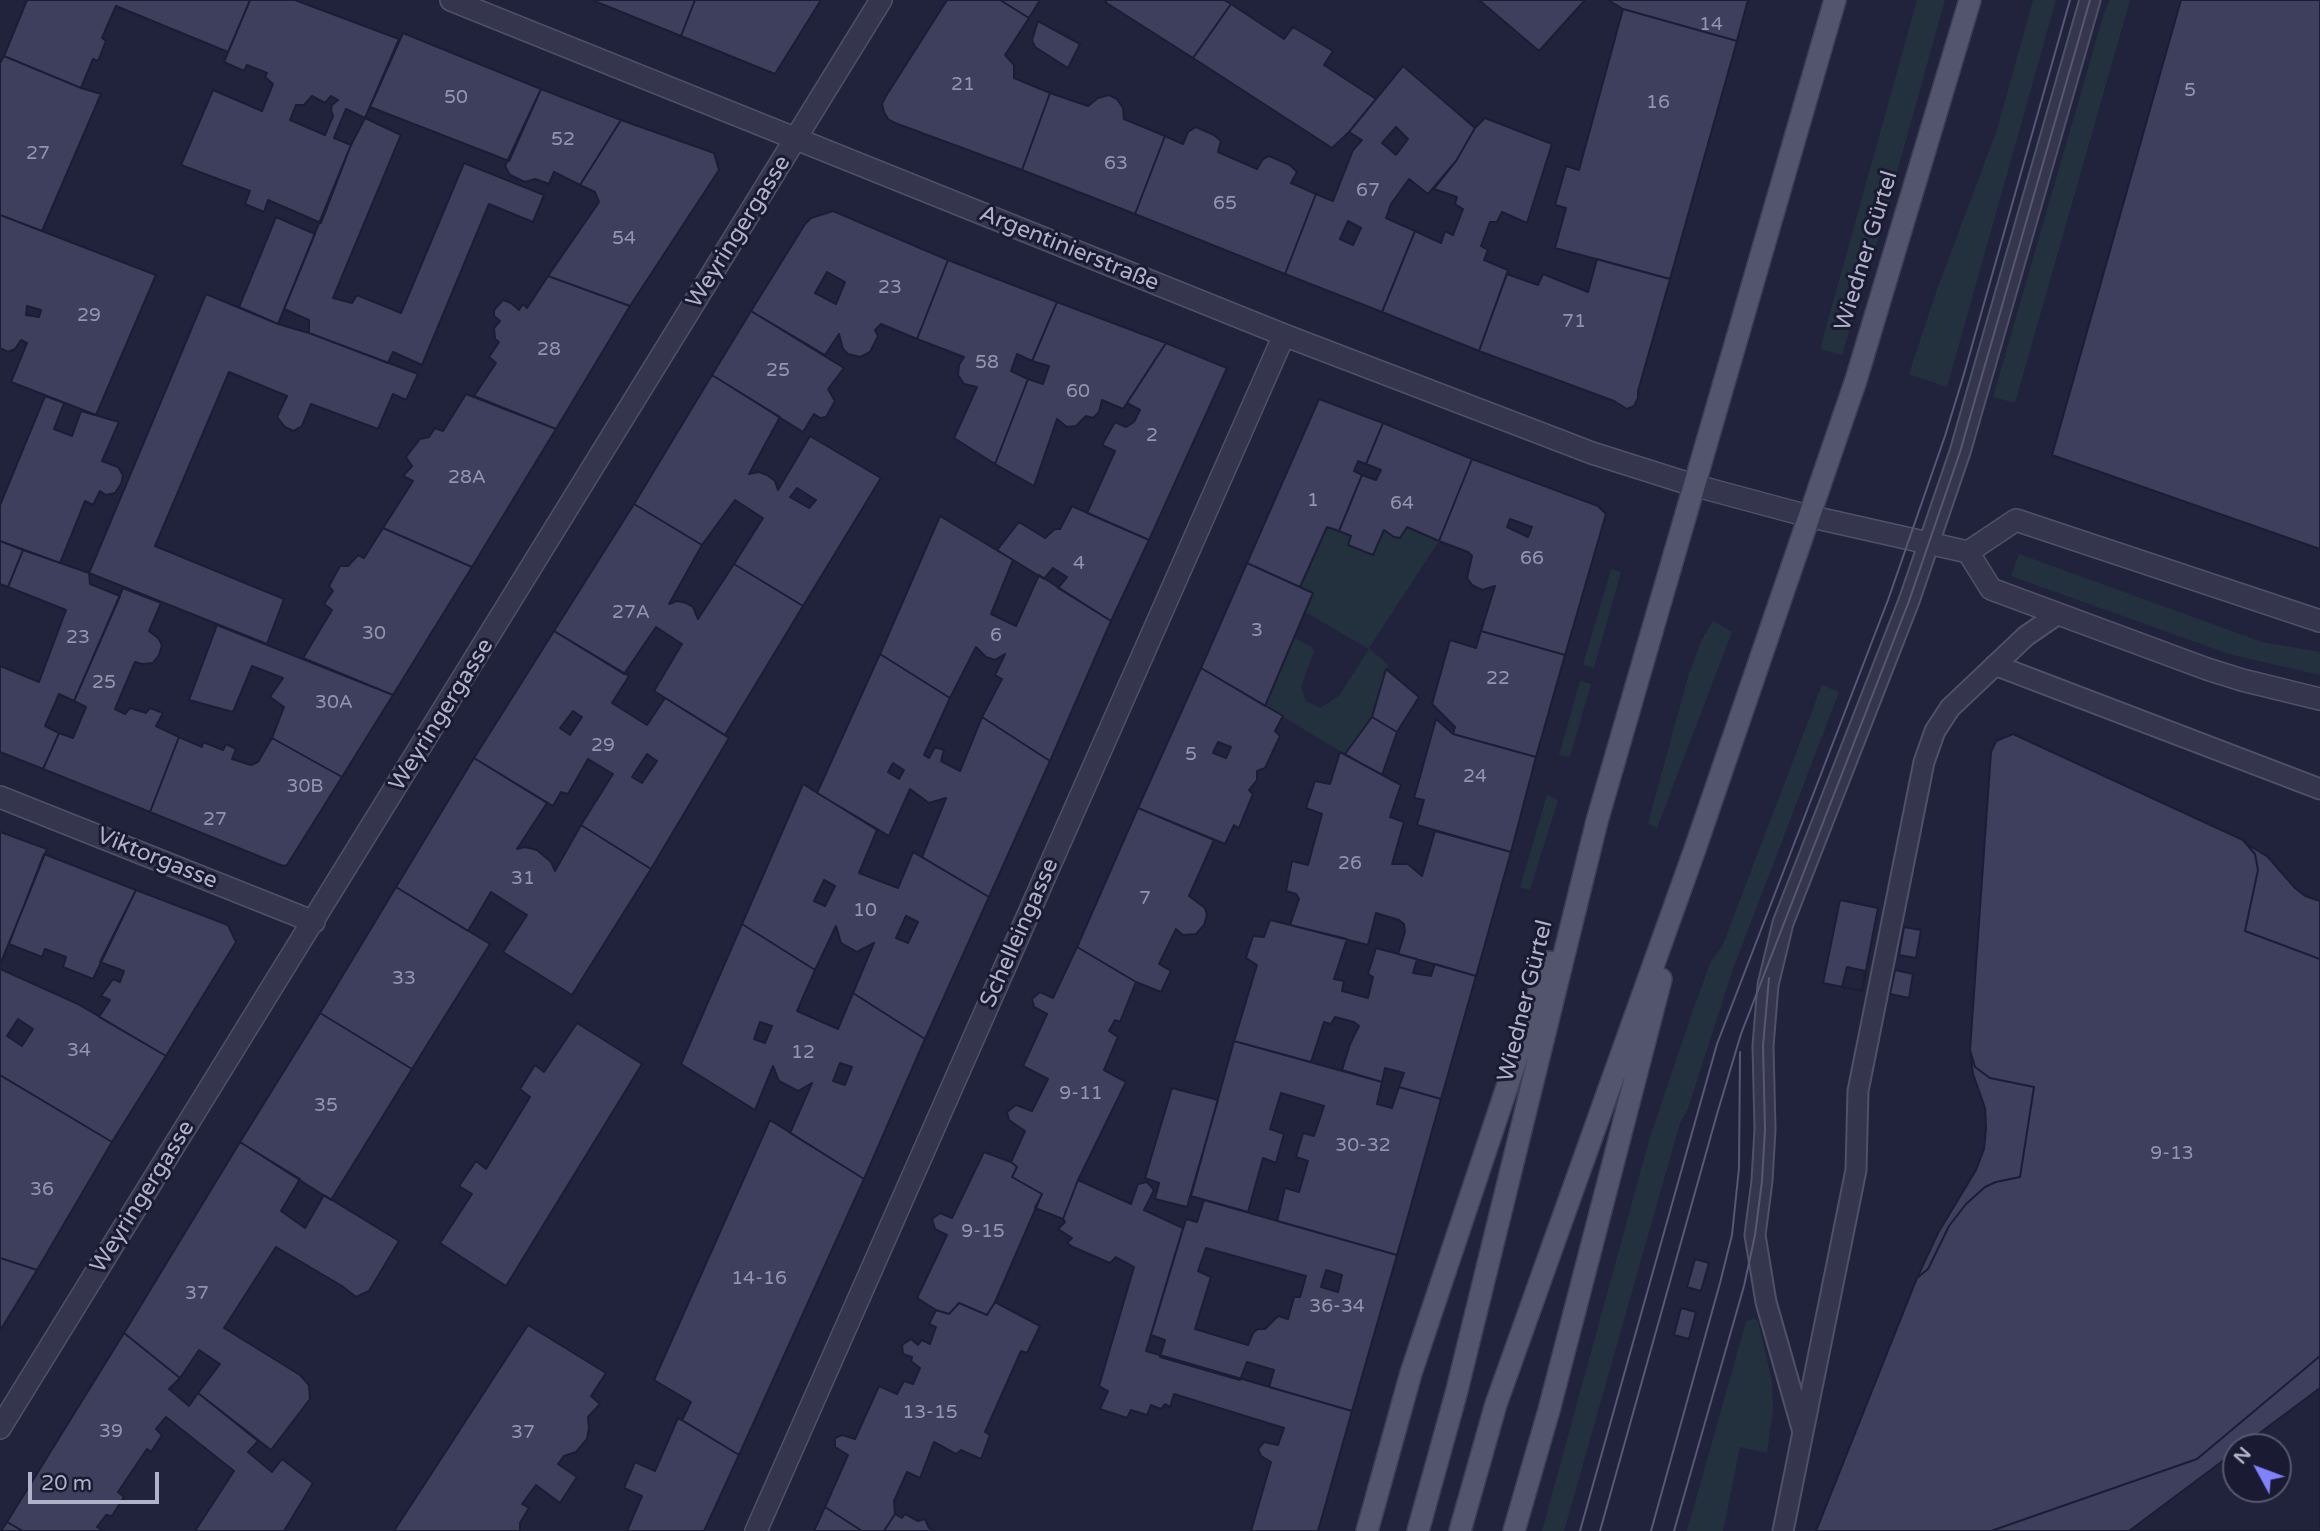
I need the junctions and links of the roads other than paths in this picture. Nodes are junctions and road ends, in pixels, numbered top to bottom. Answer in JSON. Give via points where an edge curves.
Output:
{"nodes":[{"id":1,"x":451,"y":0,"type":"edge"},
{"id":2,"x":881,"y":0,"type":"edge"},
{"id":3,"x":1835,"y":0,"type":"edge"},
{"id":4,"x":1970,"y":0,"type":"edge"},
{"id":5,"x":2090,"y":0,"type":"edge"},
{"id":6,"x":795,"y":139,"type":"junction"},
{"id":7,"x":1284,"y":335,"type":"junction"},
{"id":8,"x":1693,"y":485,"type":"junction"},
{"id":9,"x":1808,"y":516,"type":"junction"},
{"id":10,"x":1929,"y":544,"type":"junction"},
{"id":11,"x":1968,"y":552,"type":"junction"},
{"id":12,"x":2058,"y":614,"type":"junction"},
{"id":13,"x":2320,"y":621,"type":"edge"},
{"id":14,"x":1995,"y":665,"type":"junction"},
{"id":15,"x":2320,"y":698,"type":"edge"},
{"id":16,"x":2320,"y":789,"type":"edge"},
{"id":17,"x":0,"y":797,"type":"edge"},
{"id":18,"x":1597,"y":821,"type":"junction"},
{"id":19,"x":1695,"y":849,"type":"junction"},
{"id":20,"x":314,"y":922,"type":"junction"},
{"id":21,"x":0,"y":1428,"type":"edge"},
{"id":22,"x":1803,"y":1432,"type":"junction"},
{"id":23,"x":756,"y":1531,"type":"edge"},
{"id":24,"x":1367,"y":1531,"type":"edge"},
{"id":25,"x":1418,"y":1531,"type":"edge"},
{"id":26,"x":1460,"y":1531,"type":"edge"},
{"id":27,"x":1514,"y":1531,"type":"edge"},
{"id":28,"x":1783,"y":1531,"type":"edge"}],
"edges":[{"from":1,"to":6,"type":"street","name":"Argentinierstraße"},
{"from":2,"to":6,"type":"street","name":"Weyringergasse"},
{"from":3,"to":8,"type":"main road","name":"Wiedner Gürtel"},
{"from":4,"to":9,"type":"main road","name":"Wiedner Gürtel","via":[[1856,380]]},
{"from":5,"to":10,"type":"lane","via":[[1989,359]]},
{"from":6,"to":7,"type":"street","name":"Argentinierstraße"},
{"from":6,"to":20,"type":"street","name":"Weyringergasse"},
{"from":7,"to":8,"type":"street","name":"Argentinierstraße","via":[[1592,453]]},
{"from":7,"to":23,"type":"street","name":"Schelleingasse"},
{"from":8,"to":9,"type":"street"},
{"from":8,"to":18,"type":"main road","name":"Wiedner Gürtel"},
{"from":9,"to":10,"type":"street"},
{"from":9,"to":19,"type":"main road","name":"Wiedner Gürtel"},
{"from":10,"to":11,"type":"street"},
{"from":10,"to":22,"type":"lane","via":[[1783,923],[1768,985],[1763,1168],[1755,1235],[1766,1301]]},
{"from":11,"to":12,"type":"street","via":[[1991,589]]},
{"from":11,"to":13,"type":"street","via":[[2016,520]]},
{"from":12,"to":14,"type":"lane"},
{"from":12,"to":15,"type":"street","via":[[2242,680]]},
{"from":14,"to":16,"type":"lane"},
{"from":14,"to":22,"type":"lane","via":[[1950,708],[1935,731],[1924,762],[1858,1091],[1856,1170]]},
{"from":17,"to":20,"type":"street","name":"Viktorgasse"},
{"from":18,"to":24,"type":"main road","via":[[1411,1373]]},
{"from":18,"to":25,"type":"main road","name":"Wiedner Gürtel"},
{"from":19,"to":26,"type":"main road","name":"Wiedner Gürtel","via":[[1496,1404]]},
{"from":19,"to":27,"type":"main road"},
{"from":20,"to":21,"type":"street","name":"Weyringergasse"},
{"from":22,"to":28,"type":"lane"}]}
